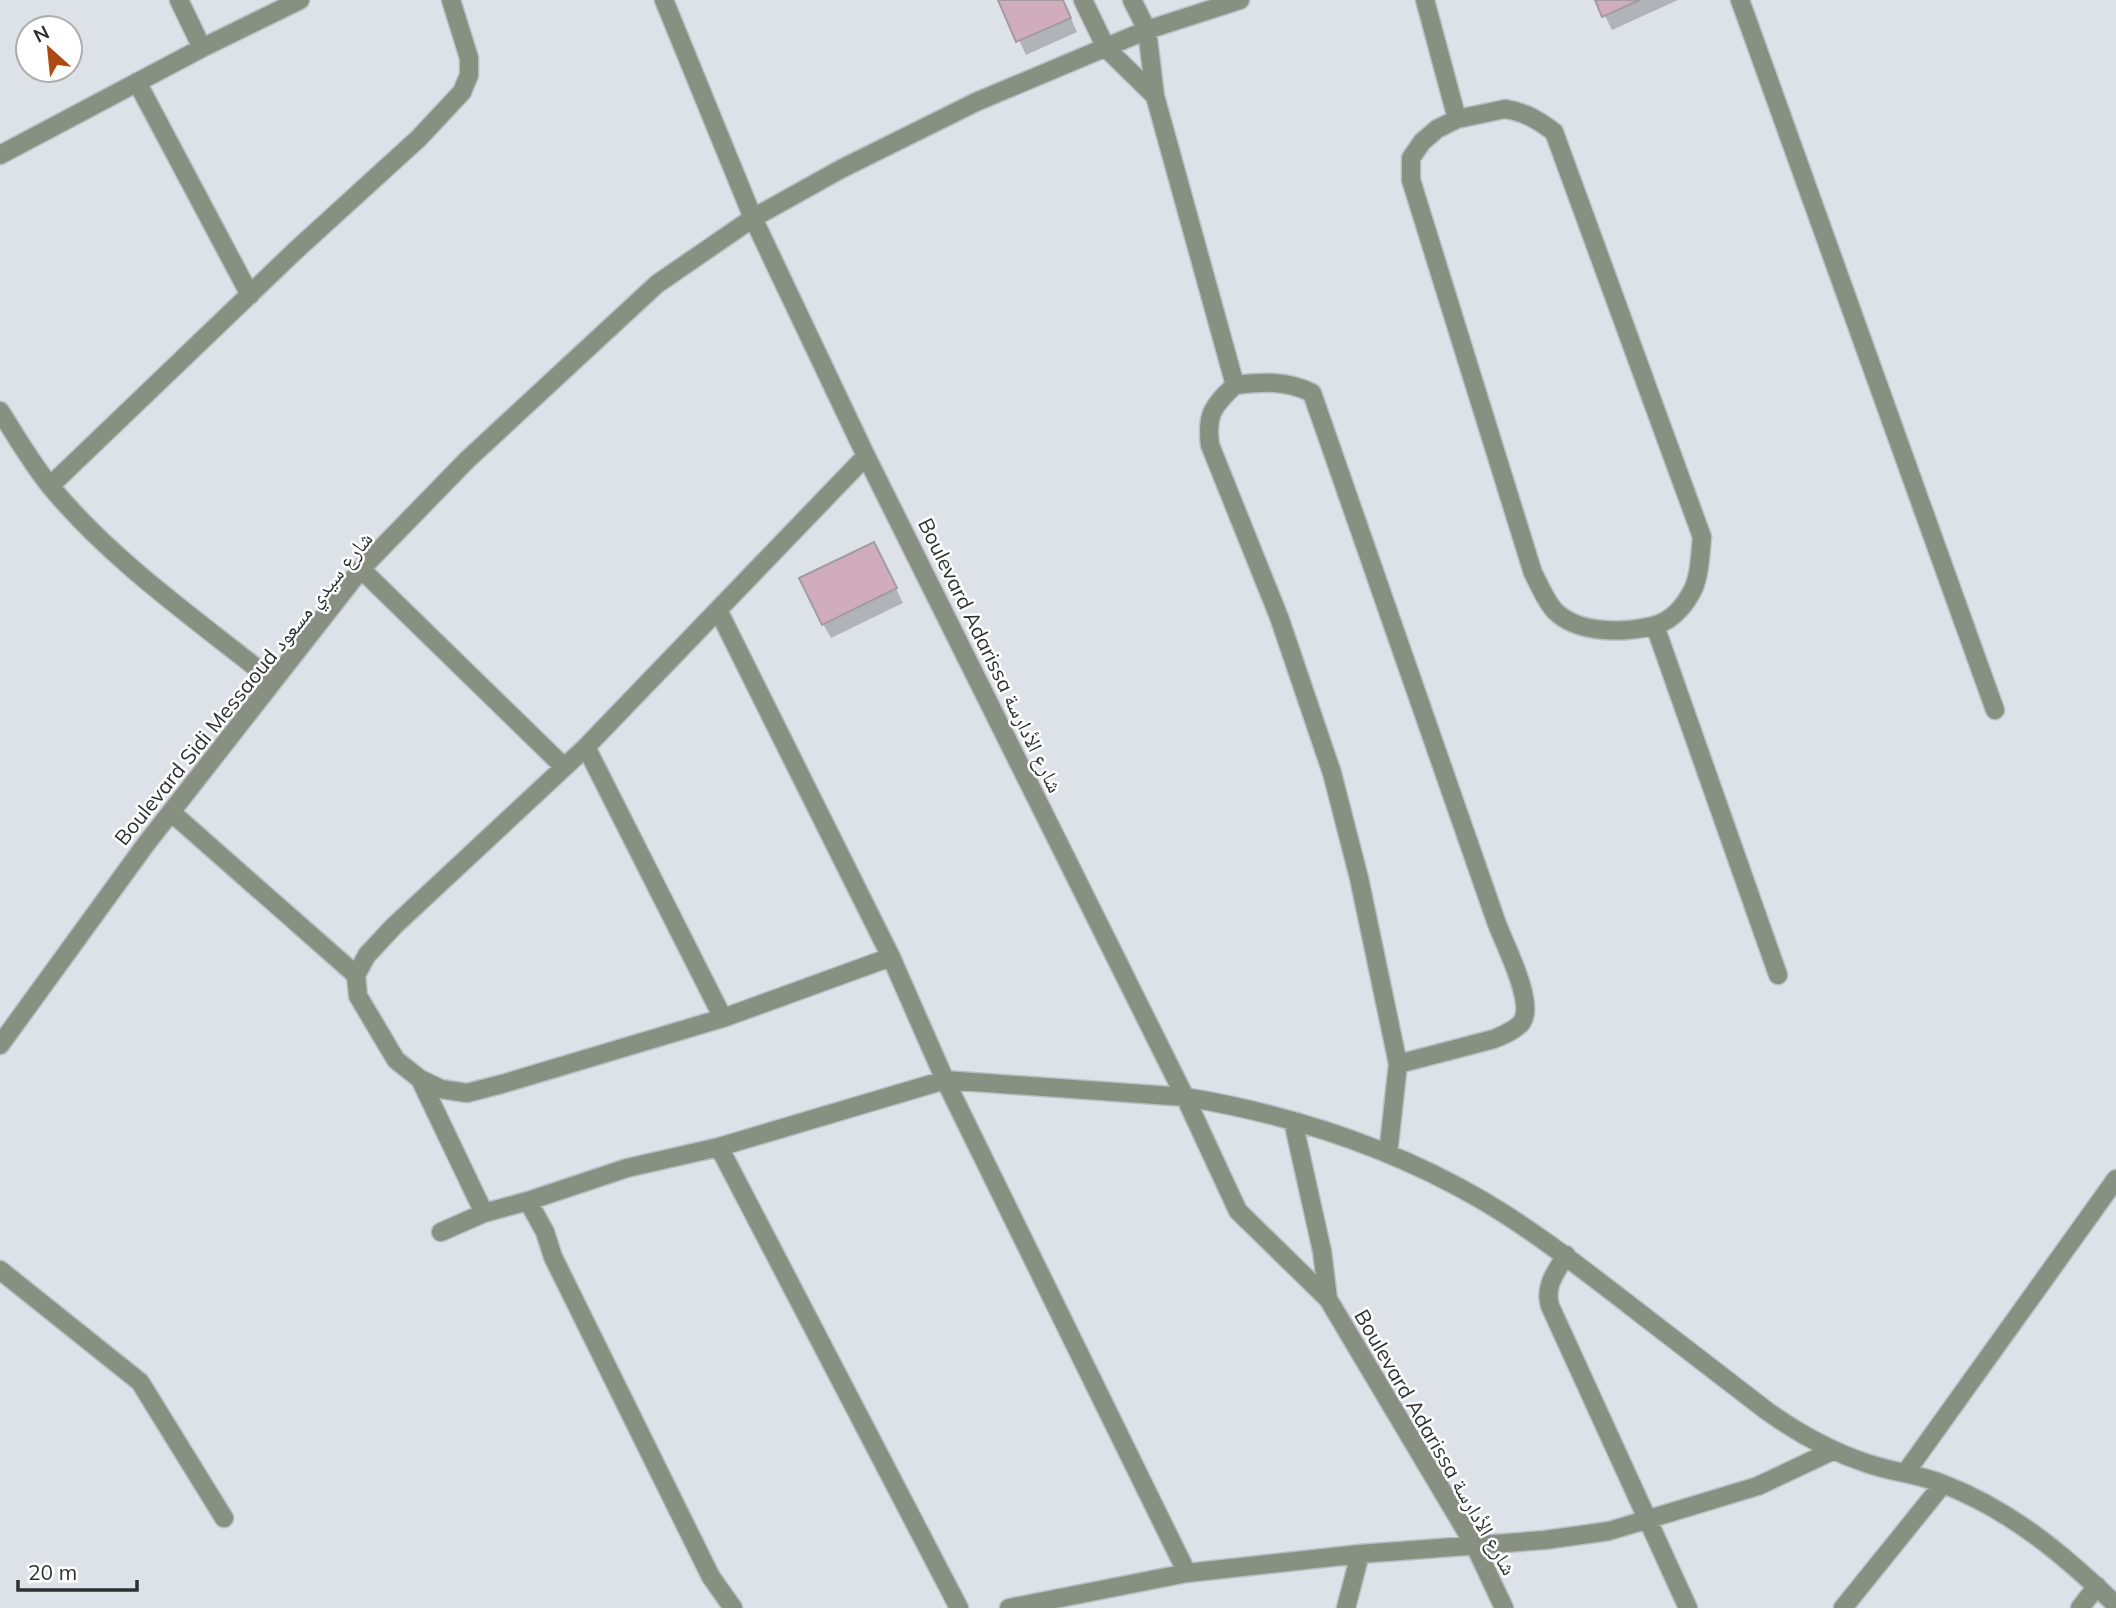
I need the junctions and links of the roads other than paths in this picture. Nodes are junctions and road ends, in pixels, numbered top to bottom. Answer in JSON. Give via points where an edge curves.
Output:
{"nodes":[{"id":1,"x":179,"y":0,"type":"edge"},
{"id":2,"x":300,"y":0,"type":"edge"},
{"id":3,"x":451,"y":0,"type":"edge"},
{"id":4,"x":664,"y":0,"type":"edge"},
{"id":5,"x":1083,"y":0,"type":"edge"},
{"id":6,"x":1132,"y":0,"type":"edge"},
{"id":7,"x":1240,"y":0,"type":"edge"},
{"id":8,"x":1740,"y":0,"type":"edge"},
{"id":9,"x":1423,"y":5,"type":"edge"},
{"id":10,"x":1147,"y":30,"type":"junction"},
{"id":11,"x":202,"y":48,"type":"junction"},
{"id":12,"x":1107,"y":48,"type":"junction"},
{"id":13,"x":137,"y":82,"type":"junction"},
{"id":14,"x":1155,"y":96,"type":"junction"},
{"id":15,"x":1457,"y":119,"type":"junction"},
{"id":16,"x":0,"y":155,"type":"edge"},
{"id":17,"x":753,"y":218,"type":"junction"},
{"id":18,"x":250,"y":295,"type":"junction"},
{"id":19,"x":1235,"y":385,"type":"junction"},
{"id":20,"x":0,"y":411,"type":"edge"},
{"id":21,"x":866,"y":456,"type":"junction"},
{"id":22,"x":50,"y":486,"type":"junction"},
{"id":23,"x":361,"y":569,"type":"junction"},
{"id":24,"x":718,"y":610,"type":"junction"},
{"id":25,"x":1655,"y":626,"type":"junction"},
{"id":26,"x":273,"y":681,"type":"junction"},
{"id":27,"x":1995,"y":710,"type":"dead end"},
{"id":28,"x":586,"y":747,"type":"junction"},
{"id":29,"x":564,"y":767,"type":"junction"},
{"id":30,"x":171,"y":812,"type":"junction"},
{"id":31,"x":891,"y":957,"type":"junction"},
{"id":32,"x":356,"y":975,"type":"junction"},
{"id":33,"x":1778,"y":975,"type":"dead end"},
{"id":34,"x":723,"y":1018,"type":"junction"},
{"id":35,"x":0,"y":1045,"type":"edge"},
{"id":36,"x":1398,"y":1064,"type":"junction"},
{"id":37,"x":419,"y":1079,"type":"junction"},
{"id":38,"x":946,"y":1080,"type":"junction"},
{"id":39,"x":1185,"y":1097,"type":"junction"},
{"id":40,"x":1293,"y":1121,"type":"junction"},
{"id":41,"x":719,"y":1147,"type":"junction"},
{"id":42,"x":1388,"y":1154,"type":"junction"},
{"id":43,"x":2116,"y":1179,"type":"edge"},
{"id":44,"x":528,"y":1200,"type":"junction"},
{"id":45,"x":484,"y":1213,"type":"junction"},
{"id":46,"x":441,"y":1232,"type":"dead end"},
{"id":47,"x":1566,"y":1255,"type":"junction"},
{"id":48,"x":0,"y":1270,"type":"edge"},
{"id":49,"x":1328,"y":1299,"type":"junction"},
{"id":50,"x":1832,"y":1451,"type":"junction"},
{"id":51,"x":1906,"y":1472,"type":"junction"},
{"id":52,"x":1943,"y":1484,"type":"junction"},
{"id":53,"x":223,"y":1518,"type":"dead end"},
{"id":54,"x":1647,"y":1521,"type":"junction"},
{"id":55,"x":1475,"y":1546,"type":"junction"},
{"id":56,"x":1360,"y":1554,"type":"junction"},
{"id":57,"x":1187,"y":1573,"type":"junction"},
{"id":58,"x":2096,"y":1586,"type":"junction"},
{"id":59,"x":2116,"y":1605,"type":"edge"},
{"id":60,"x":733,"y":1608,"type":"edge"},
{"id":61,"x":959,"y":1608,"type":"edge"},
{"id":62,"x":1009,"y":1608,"type":"edge"},
{"id":63,"x":1346,"y":1608,"type":"edge"},
{"id":64,"x":1504,"y":1608,"type":"edge"},
{"id":65,"x":1688,"y":1608,"type":"edge"},
{"id":66,"x":1843,"y":1608,"type":"edge"},
{"id":67,"x":2080,"y":1608,"type":"edge"}],
"edges":[{"from":1,"to":11,"type":"street"},
{"from":2,"to":11,"type":"street"},
{"from":3,"to":18,"type":"street","via":[[469,58],[462,92]]},
{"from":4,"to":17,"type":"street","name":"Boulevard Adarissa شارع الأدارسة"},
{"from":5,"to":12,"type":"street"},
{"from":6,"to":10,"type":"street"},
{"from":7,"to":10,"type":"street","name":"Boulevard Sidi Messaoud شارع سيدي مسعود"},
{"from":8,"to":27,"type":"street"},
{"from":9,"to":15,"type":"street"},
{"from":10,"to":12,"type":"street","name":"Boulevard Sidi Messaoud شارع سيدي مسعود"},
{"from":10,"to":14,"type":"street"},
{"from":11,"to":13,"type":"street"},
{"from":12,"to":14,"type":"street"},
{"from":12,"to":17,"type":"street","name":"Boulevard Sidi Messaoud شارع سيدي مسعود","via":[[976,102]]},
{"from":13,"to":16,"type":"street"},
{"from":13,"to":18,"type":"street"},
{"from":14,"to":19,"type":"street"},
{"from":15,"to":25,"type":"street","via":[[1505,109],[1520,111],[1554,132],[1702,537],[1692,593],[1675,615]]},
{"from":15,"to":25,"type":"street","via":[[1422,142],[1411,158],[1411,180],[1533,573],[1554,610],[1580,627]]},
{"from":17,"to":21,"type":"street","name":"Boulevard Adarissa شارع الأدارسة"},
{"from":17,"to":23,"type":"street","name":"Boulevard Sidi Messaoud شارع سيدي مسعود","via":[[657,284],[467,460]]},
{"from":18,"to":22,"type":"street"},
{"from":19,"to":36,"type":"street","via":[[1212,411],[1207,425],[1210,445],[1279,617],[1332,773]]},
{"from":19,"to":36,"type":"street","via":[[1276,381],[1312,393],[1527,1009],[1522,1022],[1494,1039]]},
{"from":20,"to":22,"type":"street"},
{"from":21,"to":24,"type":"street"},
{"from":21,"to":39,"type":"street","name":"Boulevard Adarissa شارع الأدارسة"},
{"from":22,"to":26,"type":"street","via":[[141,575]]},
{"from":23,"to":26,"type":"street","name":"Boulevard Sidi Messaoud شارع سيدي مسعود"},
{"from":23,"to":29,"type":"street"},
{"from":24,"to":28,"type":"street"},
{"from":24,"to":31,"type":"street"},
{"from":25,"to":33,"type":"street"},
{"from":26,"to":30,"type":"street","name":"Boulevard Sidi Messaoud شارع سيدي مسعود"},
{"from":28,"to":29,"type":"street"},
{"from":28,"to":34,"type":"street"},
{"from":29,"to":32,"type":"street","via":[[394,926],[367,955]]},
{"from":30,"to":32,"type":"street"},
{"from":30,"to":35,"type":"street","name":"Boulevard Sidi Messaoud شارع سيدي مسعود"},
{"from":31,"to":34,"type":"street"},
{"from":31,"to":38,"type":"street"},
{"from":32,"to":37,"type":"street","via":[[358,996],[396,1060]]},
{"from":34,"to":37,"type":"street","via":[[467,1093]]},
{"from":36,"to":42,"type":"street"},
{"from":37,"to":45,"type":"street"},
{"from":38,"to":39,"type":"street"},
{"from":38,"to":41,"type":"street"},
{"from":38,"to":57,"type":"street"},
{"from":39,"to":40,"type":"street"},
{"from":39,"to":49,"type":"street","name":"Boulevard Adarissa شارع الأدارسة","via":[[1238,1211]]},
{"from":40,"to":42,"type":"street"},
{"from":40,"to":49,"type":"street","name":"Boulevard Adarissa شارع الأدارسة"},
{"from":41,"to":44,"type":"street","via":[[627,1168]]},
{"from":41,"to":61,"type":"street"},
{"from":42,"to":47,"type":"street","via":[[1480,1199]]},
{"from":43,"to":51,"type":"street"},
{"from":44,"to":45,"type":"street"},
{"from":44,"to":60,"type":"street","via":[[707,1568]]},
{"from":45,"to":46,"type":"street"},
{"from":47,"to":50,"type":"street","via":[[1767,1411]]},
{"from":47,"to":54,"type":"street","via":[[1548,1289],[1550,1306]]},
{"from":48,"to":53,"type":"street","via":[[140,1382]]},
{"from":49,"to":55,"type":"street","name":"Boulevard Adarissa شارع الأدارسة"},
{"from":50,"to":51,"type":"street"},
{"from":50,"to":54,"type":"street","via":[[1758,1486]]},
{"from":51,"to":52,"type":"street"},
{"from":52,"to":58,"type":"street","via":[[2041,1538]]},
{"from":52,"to":66,"type":"street"},
{"from":54,"to":55,"type":"street","via":[[1609,1531]]},
{"from":54,"to":65,"type":"street"},
{"from":55,"to":56,"type":"street"},
{"from":55,"to":64,"type":"street","name":"Boulevard Adarissa شارع الأدارسة"},
{"from":56,"to":57,"type":"street"},
{"from":56,"to":63,"type":"street"},
{"from":57,"to":62,"type":"street"},
{"from":58,"to":59,"type":"street"},
{"from":58,"to":67,"type":"street"}]}
